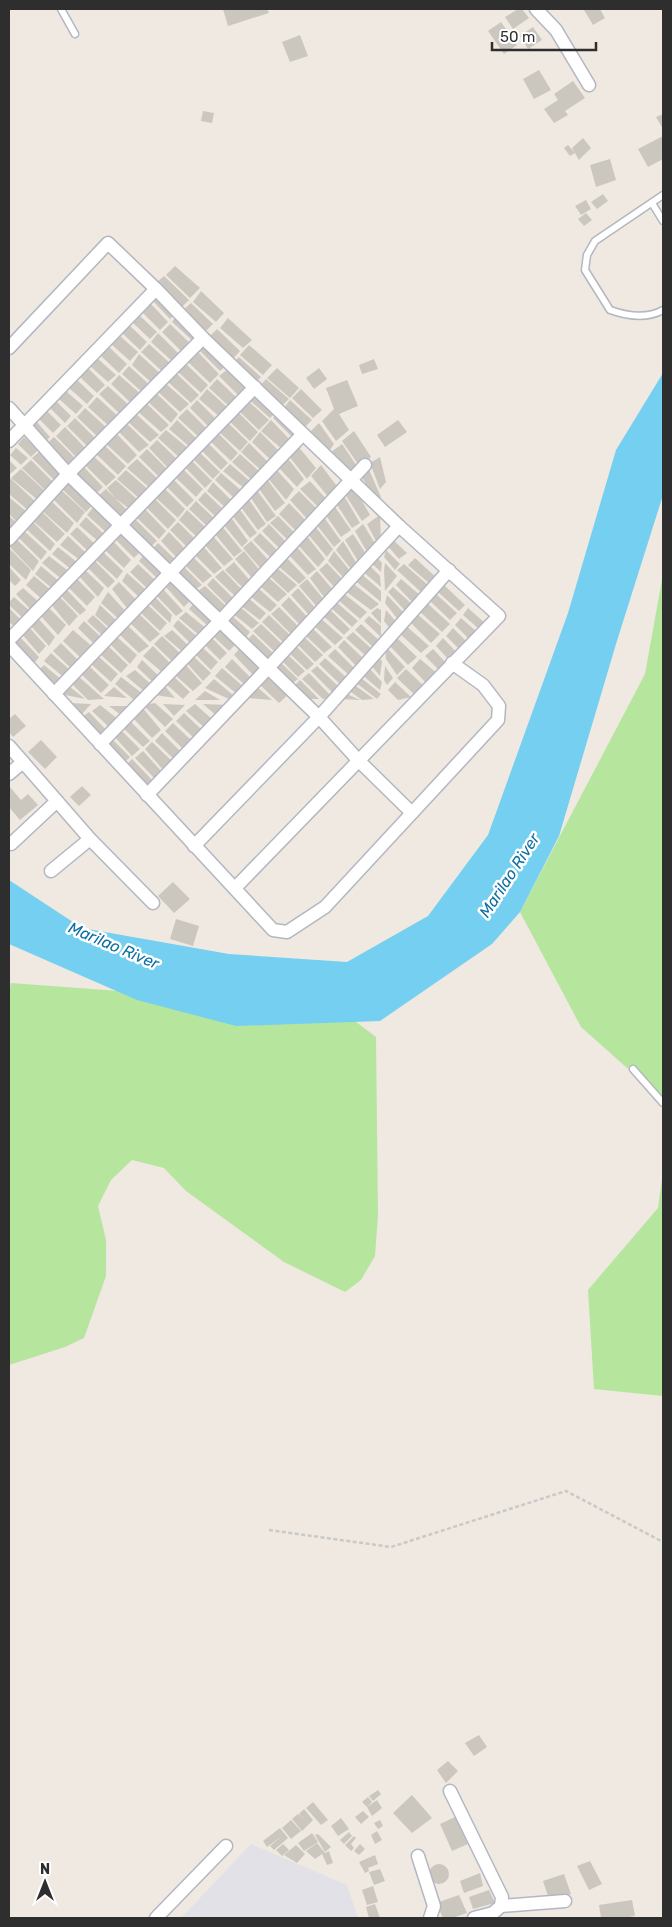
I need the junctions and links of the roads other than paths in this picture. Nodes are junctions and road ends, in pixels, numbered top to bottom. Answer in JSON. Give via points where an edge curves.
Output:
{"nodes":[{"id":1,"x":61,"y":9,"type":"edge"},
{"id":2,"x":536,"y":9,"type":"edge"},
{"id":3,"x":75,"y":34,"type":"dead end"},
{"id":4,"x":589,"y":84,"type":"dead end"},
{"id":5,"x":663,"y":195,"type":"edge"},
{"id":6,"x":652,"y":202,"type":"junction"},
{"id":7,"x":663,"y":221,"type":"edge"},
{"id":8,"x":156,"y":289,"type":"junction"},
{"id":9,"x":663,"y":310,"type":"edge"},
{"id":10,"x":203,"y":338,"type":"junction"},
{"id":11,"x":9,"y":348,"type":"edge"},
{"id":12,"x":255,"y":387,"type":"junction"},
{"id":13,"x":9,"y":408,"type":"edge"},
{"id":14,"x":24,"y":425,"type":"junction"},
{"id":15,"x":303,"y":434,"type":"junction"},
{"id":16,"x":9,"y":441,"type":"edge"},
{"id":17,"x":365,"y":465,"type":"dead end"},
{"id":18,"x":68,"y":474,"type":"junction"},
{"id":19,"x":351,"y":480,"type":"junction"},
{"id":20,"x":121,"y":525,"type":"junction"},
{"id":21,"x":399,"y":526,"type":"junction"},
{"id":22,"x":9,"y":539,"type":"edge"},
{"id":23,"x":449,"y":570,"type":"junction"},
{"id":24,"x":171,"y":573,"type":"junction"},
{"id":25,"x":220,"y":621,"type":"junction"},
{"id":26,"x":9,"y":640,"type":"edge"},
{"id":27,"x":9,"y":645,"type":"edge"},
{"id":28,"x":452,"y":663,"type":"junction"},
{"id":29,"x":268,"y":668,"type":"junction"},
{"id":30,"x":54,"y":694,"type":"junction"},
{"id":31,"x":319,"y":717,"type":"junction"},
{"id":32,"x":100,"y":744,"type":"junction"},
{"id":33,"x":9,"y":746,"type":"edge"},
{"id":34,"x":359,"y":761,"type":"junction"},
{"id":35,"x":23,"y":762,"type":"junction"},
{"id":36,"x":9,"y":774,"type":"edge"},
{"id":37,"x":147,"y":795,"type":"junction"},
{"id":38,"x":57,"y":801,"type":"junction"},
{"id":39,"x":412,"y":813,"type":"junction"},
{"id":40,"x":90,"y":839,"type":"junction"},
{"id":41,"x":11,"y":844,"type":"dead end"},
{"id":42,"x":194,"y":846,"type":"junction"},
{"id":43,"x":51,"y":871,"type":"dead end"},
{"id":44,"x":235,"y":888,"type":"junction"},
{"id":45,"x":153,"y":903,"type":"dead end"},
{"id":46,"x":633,"y":1069,"type":"dead end"},
{"id":47,"x":663,"y":1103,"type":"edge"},
{"id":48,"x":450,"y":1791,"type":"dead end"},
{"id":49,"x":226,"y":1846,"type":"dead end"},
{"id":50,"x":418,"y":1856,"type":"dead end"},
{"id":51,"x":565,"y":1901,"type":"dead end"},
{"id":52,"x":501,"y":1906,"type":"junction"},
{"id":53,"x":156,"y":1918,"type":"edge"},
{"id":54,"x":430,"y":1918,"type":"edge"},
{"id":55,"x":474,"y":1918,"type":"edge"}],
"edges":[{"from":1,"to":3,"type":"lane"},
{"from":2,"to":4,"type":"street","via":[[556,30]]},
{"from":5,"to":6,"type":"lane"},
{"from":6,"to":7,"type":"lane"},
{"from":6,"to":9,"type":"lane","via":[[595,242],[587,255],[585,270],[610,310],[629,316],[656,314]]},
{"from":8,"to":10,"type":"street"},
{"from":8,"to":11,"type":"street","via":[[108,243]]},
{"from":8,"to":14,"type":"street"},
{"from":10,"to":12,"type":"street"},
{"from":10,"to":18,"type":"street"},
{"from":12,"to":15,"type":"street"},
{"from":12,"to":20,"type":"street"},
{"from":13,"to":14,"type":"street"},
{"from":14,"to":16,"type":"street"},
{"from":14,"to":18,"type":"street"},
{"from":15,"to":19,"type":"street"},
{"from":15,"to":24,"type":"street"},
{"from":17,"to":19,"type":"street"},
{"from":18,"to":20,"type":"street"},
{"from":18,"to":22,"type":"street"},
{"from":19,"to":21,"type":"street"},
{"from":19,"to":25,"type":"street"},
{"from":20,"to":24,"type":"street"},
{"from":20,"to":26,"type":"street"},
{"from":21,"to":23,"type":"street"},
{"from":21,"to":29,"type":"street"},
{"from":23,"to":28,"type":"street","via":[[499,616]]},
{"from":23,"to":31,"type":"street"},
{"from":24,"to":25,"type":"street"},
{"from":24,"to":30,"type":"street"},
{"from":25,"to":29,"type":"street"},
{"from":25,"to":32,"type":"street"},
{"from":27,"to":30,"type":"street"},
{"from":28,"to":34,"type":"street"},
{"from":28,"to":39,"type":"street","via":[[488,692],[499,706],[498,720]]},
{"from":29,"to":31,"type":"street"},
{"from":29,"to":37,"type":"street"},
{"from":30,"to":32,"type":"street"},
{"from":31,"to":34,"type":"street"},
{"from":31,"to":42,"type":"street"},
{"from":32,"to":37,"type":"street"},
{"from":33,"to":35,"type":"street"},
{"from":34,"to":39,"type":"street"},
{"from":34,"to":44,"type":"street"},
{"from":35,"to":36,"type":"street"},
{"from":35,"to":38,"type":"street"},
{"from":37,"to":42,"type":"street"},
{"from":38,"to":40,"type":"street"},
{"from":38,"to":41,"type":"street"},
{"from":39,"to":44,"type":"street","via":[[325,907],[287,932],[273,930]]},
{"from":40,"to":43,"type":"street"},
{"from":40,"to":45,"type":"street"},
{"from":42,"to":44,"type":"street"},
{"from":46,"to":47,"type":"lane"},
{"from":48,"to":52,"type":"street","via":[[502,1897]]},
{"from":49,"to":53,"type":"street"},
{"from":50,"to":54,"type":"street","via":[[434,1906]]},
{"from":51,"to":52,"type":"street"},
{"from":52,"to":55,"type":"street","via":[[493,1913]]}]}
